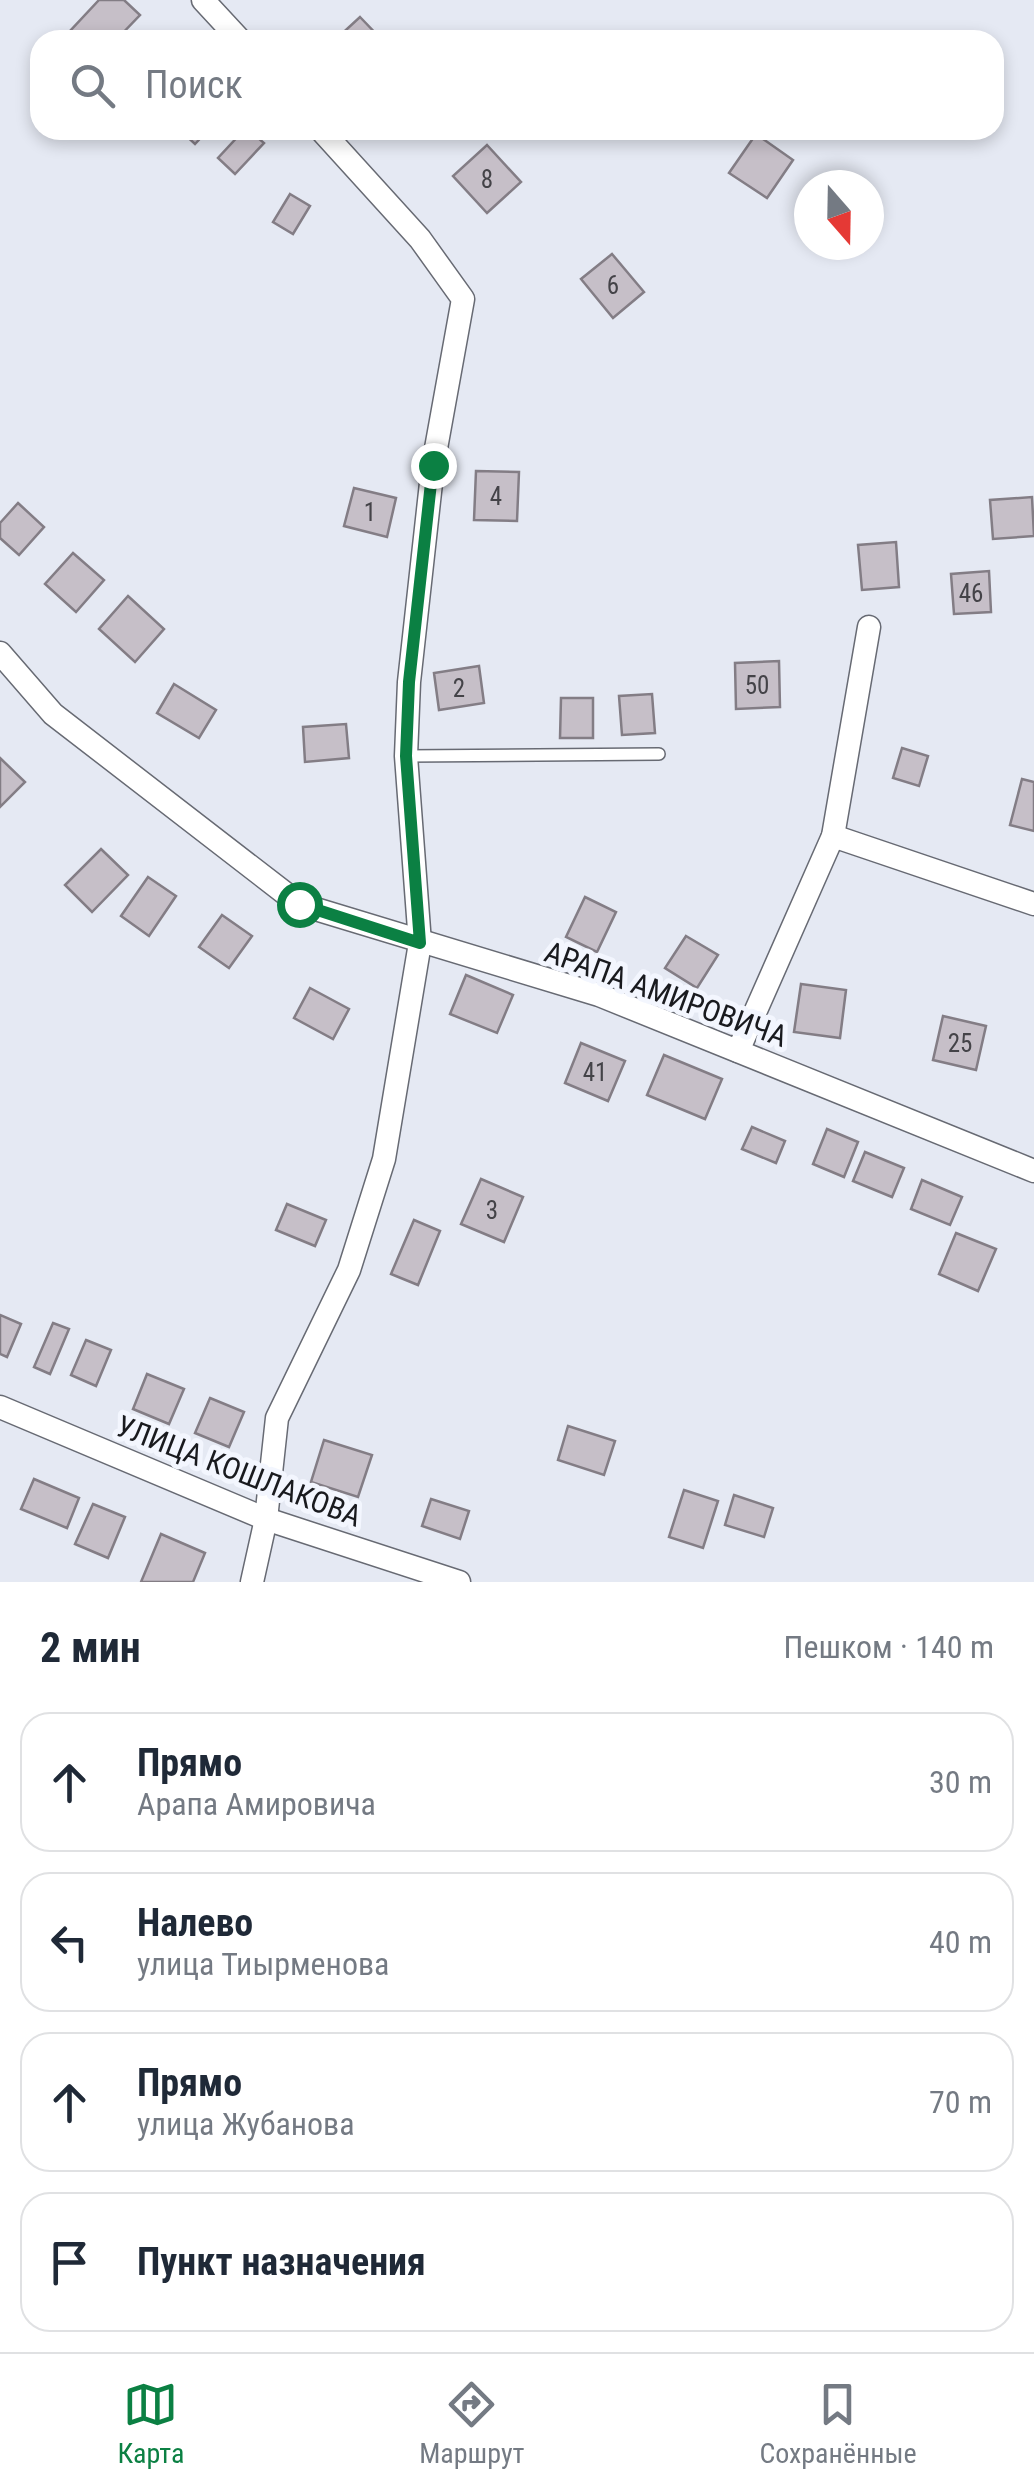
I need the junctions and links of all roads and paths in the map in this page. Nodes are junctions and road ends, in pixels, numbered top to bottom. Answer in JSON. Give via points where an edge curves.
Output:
{"nodes":[{"id":1,"x":203,"y":0,"type":"edge"},
{"id":2,"x":231,"y":30,"type":"edge"},
{"id":3,"x":330,"y":140,"type":"edge"},
{"id":4,"x":870,"y":628,"type":"dead end"},
{"id":5,"x":0,"y":654,"type":"edge"},
{"id":6,"x":660,"y":754,"type":"dead end"},
{"id":7,"x":406,"y":756,"type":"junction"},
{"id":8,"x":833,"y":836,"type":"junction"},
{"id":9,"x":1034,"y":904,"type":"edge"},
{"id":10,"x":420,"y":943,"type":"junction"},
{"id":11,"x":738,"y":1051,"type":"junction"},
{"id":12,"x":1034,"y":1170,"type":"edge"},
{"id":13,"x":0,"y":1407,"type":"edge"},
{"id":14,"x":266,"y":1519,"type":"junction"},
{"id":15,"x":252,"y":1582,"type":"edge"},
{"id":16,"x":459,"y":1582,"type":"edge"}],
"edges":[{"from":1,"to":2,"type":"street"},
{"from":3,"to":7,"type":"street","via":[[420,239],[463,299],[433,465]]},
{"from":4,"to":8,"type":"street"},
{"from":5,"to":10,"type":"street","name":"АРАПА АМИРОВИЧА","via":[[53,714],[299,904]]},
{"from":6,"to":7,"type":"lane"},
{"from":7,"to":10,"type":"street"},
{"from":8,"to":9,"type":"street"},
{"from":8,"to":11,"type":"street"},
{"from":10,"to":11,"type":"street","name":"АРАПА АМИРОВИЧА","via":[[600,995]]},
{"from":10,"to":14,"type":"street","via":[[384,1159],[349,1270],[277,1418]]},
{"from":11,"to":12,"type":"street","name":"АРАПА АМИРОВИЧА"},
{"from":13,"to":14,"type":"street","name":"УЛИЦА КОШЛАКОВА"},
{"from":14,"to":15,"type":"street"},
{"from":14,"to":16,"type":"street","name":"УЛИЦА КОШЛАКОВА"}]}
